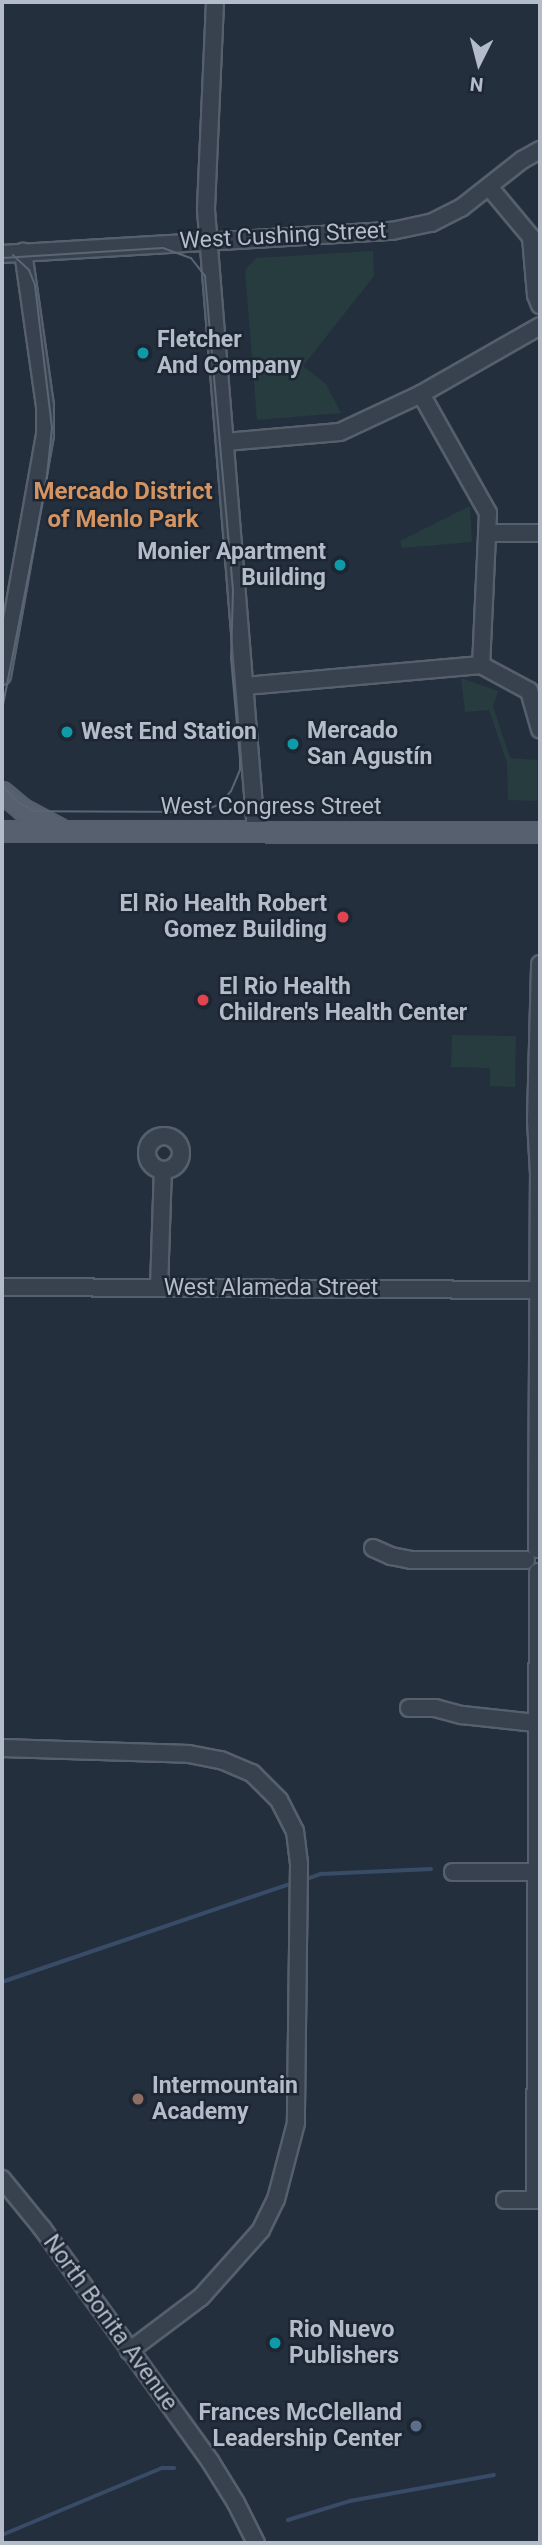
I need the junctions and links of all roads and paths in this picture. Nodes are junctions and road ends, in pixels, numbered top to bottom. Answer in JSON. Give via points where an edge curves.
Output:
{"nodes":[{"id":1,"x":215,"y":2,"type":"edge"},
{"id":2,"x":540,"y":150,"type":"edge"},
{"id":3,"x":490,"y":188,"type":"junction"},
{"id":4,"x":209,"y":240,"type":"junction"},
{"id":5,"x":23,"y":252,"type":"junction"},
{"id":6,"x":2,"y":254,"type":"edge"},
{"id":7,"x":540,"y":305,"type":"edge"},
{"id":8,"x":540,"y":326,"type":"edge"},
{"id":9,"x":421,"y":394,"type":"junction"},
{"id":10,"x":225,"y":442,"type":"junction"},
{"id":11,"x":487,"y":533,"type":"junction"},
{"id":12,"x":540,"y":533,"type":"edge"},
{"id":13,"x":481,"y":665,"type":"junction"},
{"id":14,"x":2,"y":676,"type":"edge"},
{"id":15,"x":245,"y":686,"type":"junction"},
{"id":16,"x":540,"y":729,"type":"edge"},
{"id":17,"x":2,"y":792,"type":"edge"},
{"id":18,"x":2,"y":831,"type":"edge"},
{"id":19,"x":64,"y":831,"type":"junction"},
{"id":20,"x":256,"y":831,"type":"junction"},
{"id":21,"x":540,"y":832,"type":"edge"},
{"id":22,"x":540,"y":964,"type":"edge"},
{"id":23,"x":163,"y":1170,"type":"dead end"},
{"id":24,"x":2,"y":1287,"type":"edge"},
{"id":25,"x":159,"y":1288,"type":"junction"},
{"id":26,"x":539,"y":1290,"type":"edge"},
{"id":27,"x":373,"y":1548,"type":"dead end"},
{"id":28,"x":535,"y":1553,"type":"edge"},
{"id":29,"x":539,"y":1572,"type":"edge"},
{"id":30,"x":409,"y":1708,"type":"dead end"},
{"id":31,"x":536,"y":1723,"type":"junction"},
{"id":32,"x":2,"y":1748,"type":"edge"},
{"id":33,"x":453,"y":1872,"type":"dead end"},
{"id":34,"x":538,"y":1872,"type":"edge"},
{"id":35,"x":538,"y":2039,"type":"edge"},
{"id":36,"x":2,"y":2179,"type":"edge"},
{"id":37,"x":505,"y":2200,"type":"dead end"},
{"id":38,"x":537,"y":2200,"type":"edge"},
{"id":39,"x":129,"y":2351,"type":"junction"},
{"id":40,"x":256,"y":2543,"type":"edge"}],
"edges":[{"from":1,"to":4,"type":"street","via":[[206,211]]},
{"from":2,"to":3,"type":"street","name":"West Cushing Street"},
{"from":3,"to":4,"type":"street","name":"West Cushing Street","via":[[431,223],[392,231]]},
{"from":3,"to":7,"type":"street","via":[[531,237]]},
{"from":4,"to":5,"type":"street","name":"West Cushing Street"},
{"from":4,"to":10,"type":"street"},
{"from":5,"to":6,"type":"street","name":"West Cushing Street"},
{"from":5,"to":14,"type":"street","via":[[45,435]]},
{"from":8,"to":9,"type":"street"},
{"from":9,"to":10,"type":"street","via":[[340,432]]},
{"from":9,"to":11,"type":"street","via":[[488,513]]},
{"from":10,"to":15,"type":"street"},
{"from":11,"to":12,"type":"street"},
{"from":11,"to":13,"type":"street"},
{"from":13,"to":15,"type":"street"},
{"from":13,"to":16,"type":"street","via":[[529,691]]},
{"from":15,"to":20,"type":"street"},
{"from":17,"to":19,"type":"main road","via":[[22,809]]},
{"from":18,"to":19,"type":"main road","name":"West Congress Street"},
{"from":19,"to":20,"type":"main road","name":"West Congress Street"},
{"from":20,"to":21,"type":"main road","name":"West Congress Street"},
{"from":22,"to":26,"type":"street","via":[[536,1120]]},
{"from":23,"to":25,"type":"street"},
{"from":24,"to":25,"type":"street","name":"West Alameda Street"},
{"from":25,"to":26,"type":"street","name":"West Alameda Street"},
{"from":26,"to":28,"type":"street"},
{"from":27,"to":28,"type":"street","via":[[411,1560]]},
{"from":28,"to":29,"type":"street","via":[[528,1567]]},
{"from":29,"to":31,"type":"street"},
{"from":30,"to":31,"type":"street"},
{"from":31,"to":34,"type":"street"},
{"from":32,"to":39,"type":"street","via":[[189,1754],[221,1760],[252,1773],[279,1800],[295,1831],[299,1866],[296,2123],[279,2189],[261,2230],[201,2297]]},
{"from":33,"to":34,"type":"street"},
{"from":34,"to":35,"type":"street"},
{"from":35,"to":38,"type":"street"},
{"from":36,"to":39,"type":"street","name":"North Bonita Avenue"},
{"from":37,"to":38,"type":"street"},
{"from":39,"to":40,"type":"street","name":"North Bonita Avenue","via":[[220,2476]]}]}
